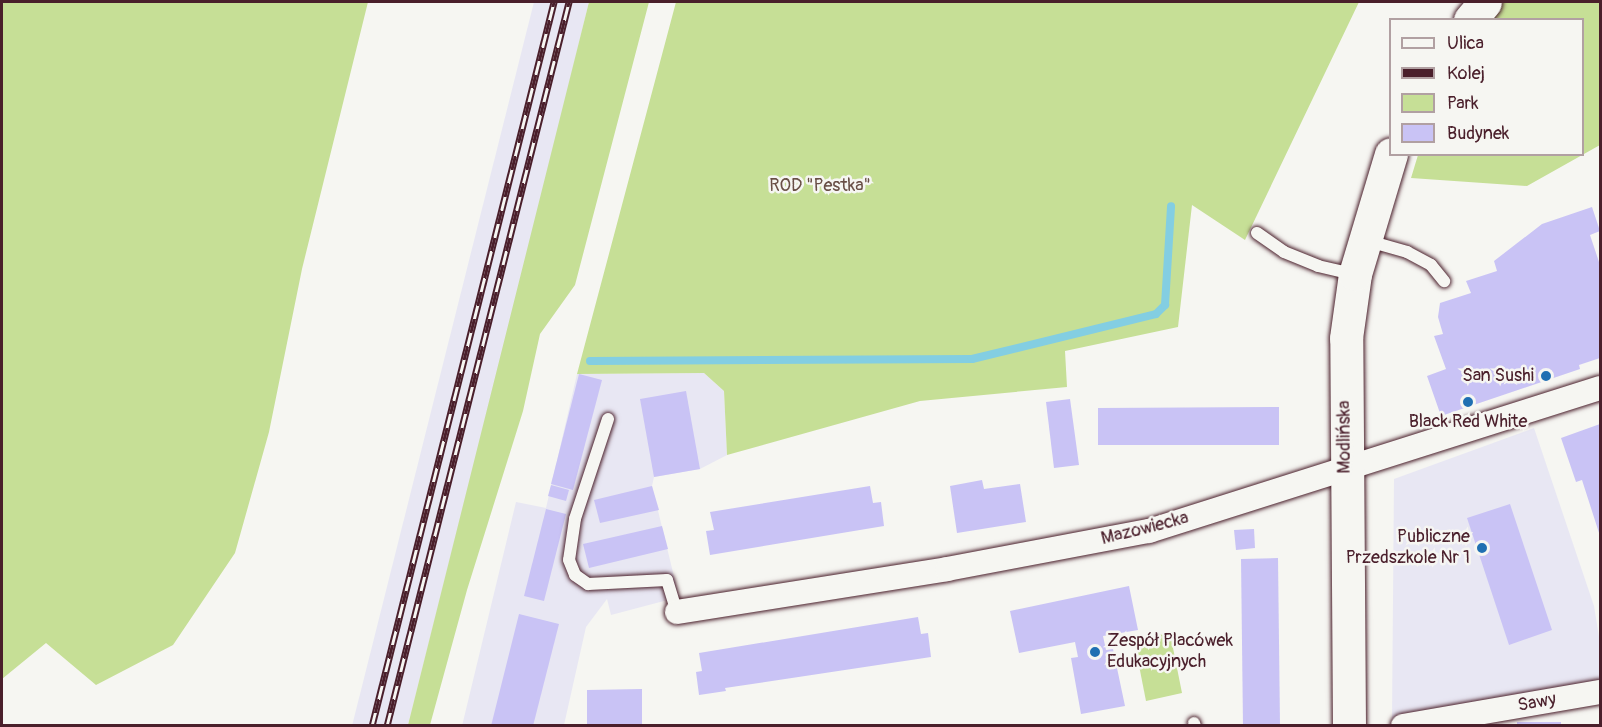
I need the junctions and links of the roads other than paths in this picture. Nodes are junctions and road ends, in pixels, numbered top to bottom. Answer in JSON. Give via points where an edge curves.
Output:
{"nodes":[{"id":1,"x":1485,"y":2,"type":"edge"},
{"id":2,"x":1472,"y":18,"type":"edge"},
{"id":3,"x":1390,"y":156,"type":"edge"},
{"id":4,"x":1257,"y":233,"type":"dead end"},
{"id":5,"x":1364,"y":240,"type":"junction"},
{"id":6,"x":1355,"y":274,"type":"junction"},
{"id":7,"x":1444,"y":281,"type":"dead end"},
{"id":8,"x":1600,"y":388,"type":"edge"},
{"id":9,"x":608,"y":419,"type":"dead end"},
{"id":10,"x":1345,"y":470,"type":"junction"},
{"id":11,"x":676,"y":612,"type":"joint"},
{"id":12,"x":1600,"y":692,"type":"edge"},
{"id":13,"x":1349,"y":726,"type":"edge"},
{"id":14,"x":1403,"y":726,"type":"edge"}],
"edges":[{"from":1,"to":2,"type":"main road"},
{"from":3,"to":5,"type":"main road","name":"Modlińska"},
{"from":4,"to":6,"type":"lane","via":[[1309,262]]},
{"from":5,"to":6,"type":"main road","name":"Modlińska"},
{"from":5,"to":7,"type":"lane","via":[[1407,252],[1431,265]]},
{"from":6,"to":10,"type":"main road","name":"Modlińska","via":[[1346,338]]},
{"from":8,"to":10,"type":"street","name":"Mazowiecka"},
{"from":9,"to":11,"type":"lane","via":[[575,519],[569,560],[575,575],[588,584],[667,580]]},
{"from":10,"to":11,"type":"street","name":"Mazowiecka","via":[[1149,531],[947,569]]},
{"from":10,"to":13,"type":"main road","name":"Modlińska"},
{"from":12,"to":14,"type":"street","name":"Sawy"}]}
